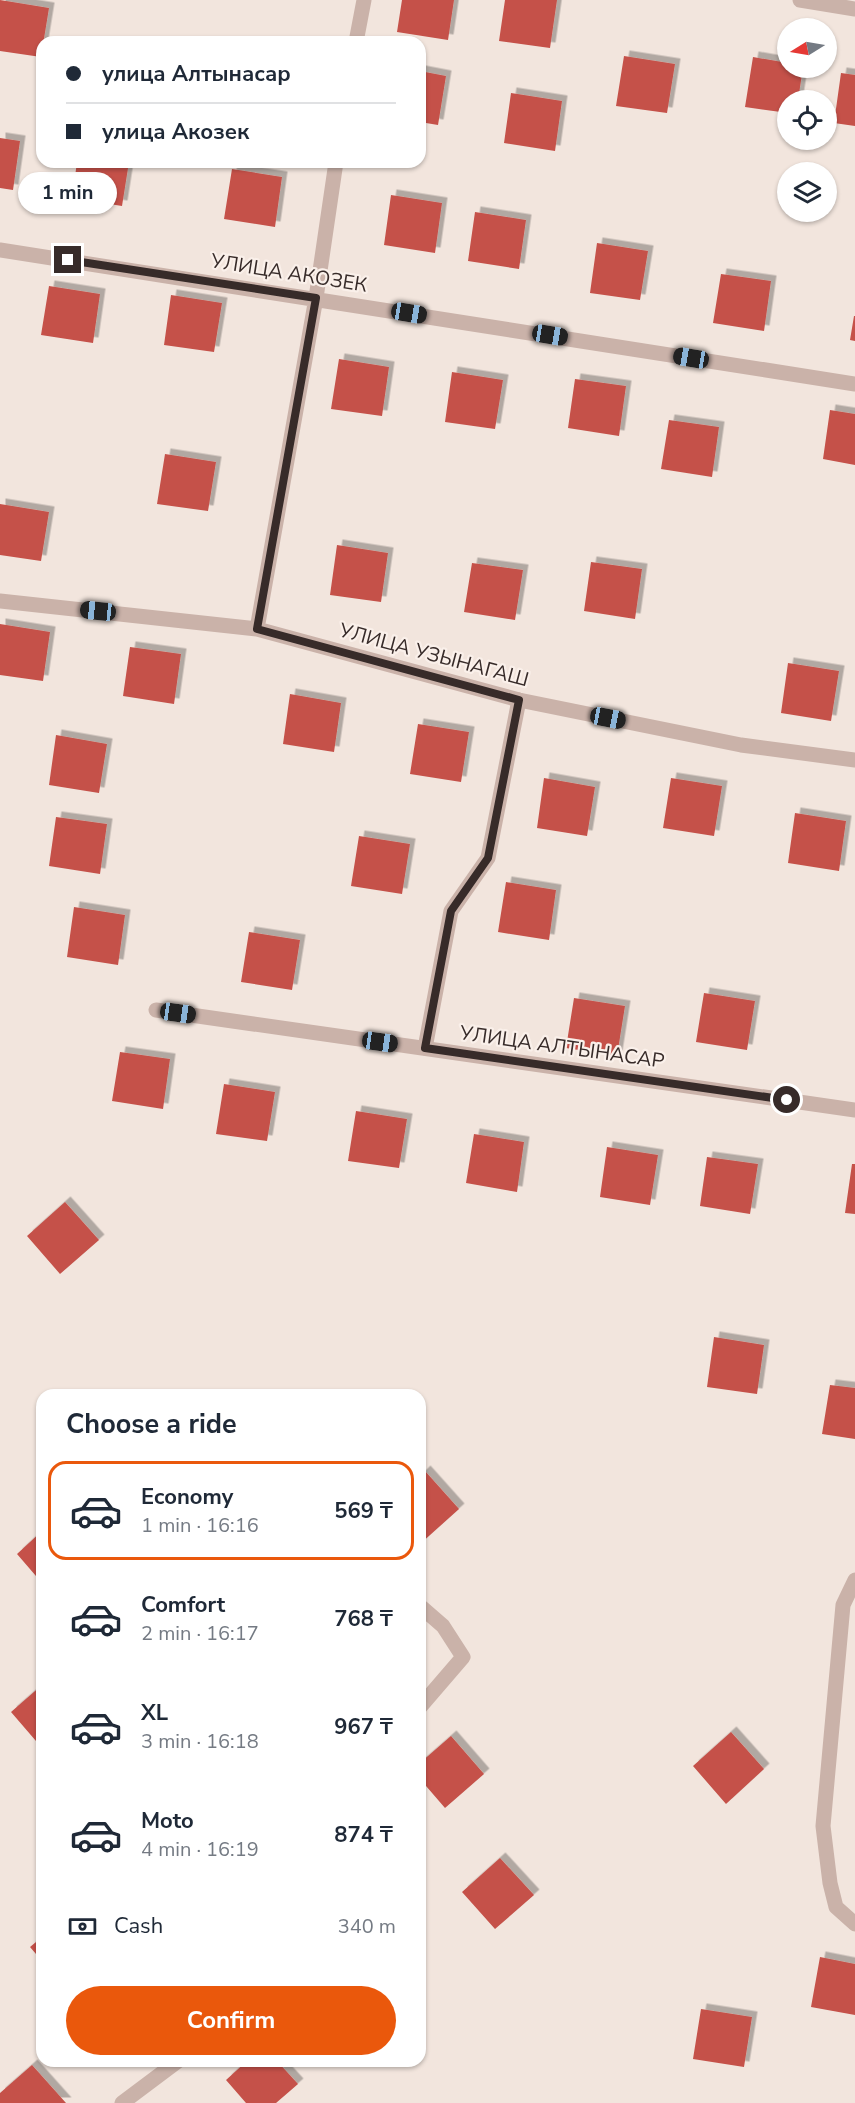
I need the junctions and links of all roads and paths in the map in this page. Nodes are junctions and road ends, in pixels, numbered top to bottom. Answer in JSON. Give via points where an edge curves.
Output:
{"nodes":[{"id":1,"x":364,"y":0,"type":"edge"},
{"id":2,"x":800,"y":0,"type":"edge"},
{"id":3,"x":855,"y":9,"type":"edge"},
{"id":4,"x":357,"y":36,"type":"edge"},
{"id":5,"x":335,"y":168,"type":"edge"},
{"id":6,"x":0,"y":250,"type":"edge"},
{"id":7,"x":316,"y":298,"type":"junction"},
{"id":8,"x":855,"y":384,"type":"edge"},
{"id":9,"x":0,"y":601,"type":"edge"},
{"id":10,"x":257,"y":629,"type":"junction"},
{"id":11,"x":519,"y":700,"type":"junction"},
{"id":12,"x":855,"y":760,"type":"edge"},
{"id":13,"x":156,"y":1010,"type":"dead end"},
{"id":14,"x":425,"y":1048,"type":"junction"},
{"id":15,"x":855,"y":1110,"type":"edge"},
{"id":16,"x":855,"y":1580,"type":"edge"},
{"id":17,"x":426,"y":1611,"type":"edge"},
{"id":18,"x":426,"y":1700,"type":"edge"},
{"id":19,"x":855,"y":1924,"type":"edge"},
{"id":20,"x":170,"y":2067,"type":"edge"},
{"id":21,"x":122,"y":2103,"type":"edge"}],
"edges":[{"from":1,"to":4,"type":"street"},
{"from":2,"to":3,"type":"street"},
{"from":5,"to":7,"type":"street"},
{"from":6,"to":7,"type":"street","name":"УЛИЦА АКОЗЕК"},
{"from":7,"to":8,"type":"street","name":"УЛИЦА АКОЗЕК"},
{"from":7,"to":10,"type":"street"},
{"from":9,"to":10,"type":"street","name":"УЛИЦА УЗЫНАГАШ"},
{"from":10,"to":11,"type":"street","name":"УЛИЦА УЗЫНАГАШ"},
{"from":11,"to":12,"type":"street","name":"УЛИЦА УЗЫНАГАШ","via":[[741,745]]},
{"from":11,"to":14,"type":"street","via":[[488,858],[451,911]]},
{"from":13,"to":14,"type":"street","name":"УЛИЦА АЛТЫНАСАР"},
{"from":14,"to":15,"type":"street","name":"УЛИЦА АЛТЫНАСАР"},
{"from":16,"to":19,"type":"street","via":[[843,1605],[823,1826],[836,1907]]},
{"from":17,"to":18,"type":"street","via":[[443,1626],[463,1657]]},
{"from":20,"to":21,"type":"street"}]}
